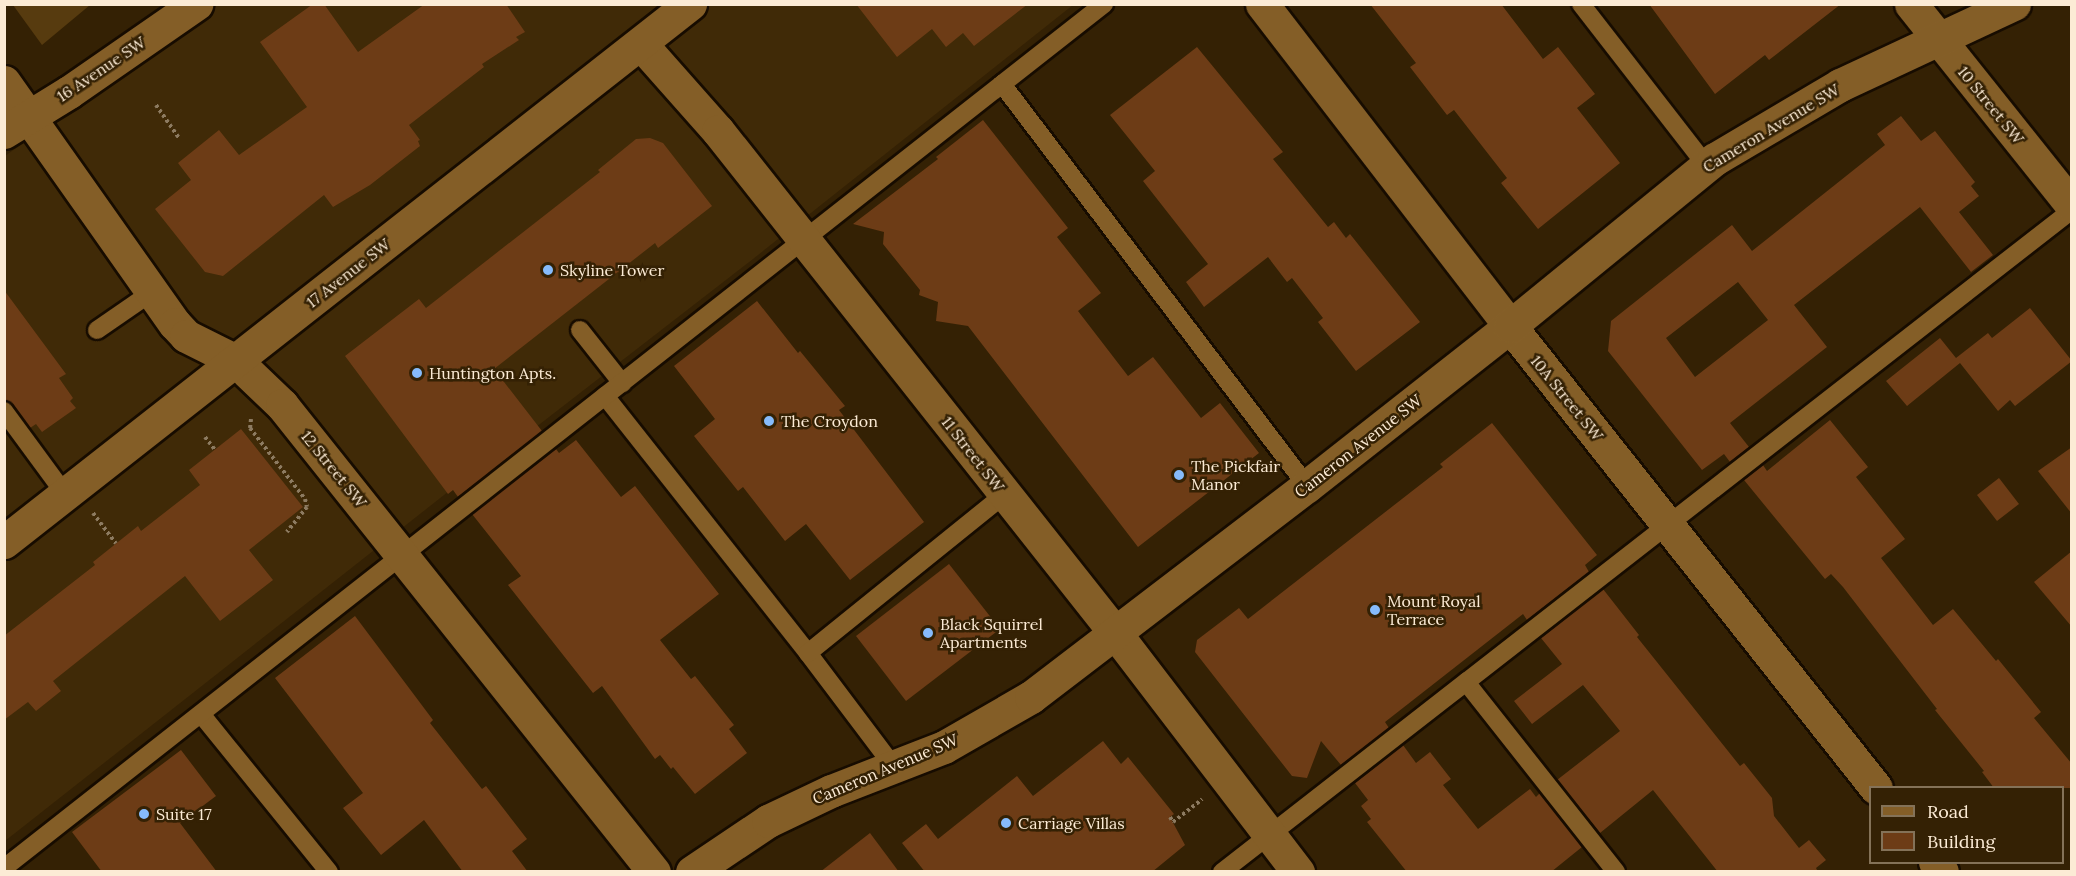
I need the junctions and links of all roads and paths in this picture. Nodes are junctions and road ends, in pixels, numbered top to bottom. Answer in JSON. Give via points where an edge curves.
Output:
{"nodes":[{"id":1,"x":196,"y":4,"type":"edge"},
{"id":2,"x":690,"y":4,"type":"edge"},
{"id":3,"x":1104,"y":4,"type":"edge"},
{"id":4,"x":1262,"y":4,"type":"edge"},
{"id":5,"x":1581,"y":4,"type":"edge"},
{"id":6,"x":1911,"y":4,"type":"edge"},
{"id":7,"x":2014,"y":4,"type":"edge"},
{"id":8,"x":1939,"y":41,"type":"junction"},
{"id":9,"x":641,"y":44,"type":"junction"},
{"id":10,"x":4,"y":82,"type":"edge"},
{"id":11,"x":1002,"y":84,"type":"junction"},
{"id":12,"x":156,"y":105,"type":"dead end"},
{"id":13,"x":16,"y":124,"type":"edge"},
{"id":14,"x":179,"y":138,"type":"dead end"},
{"id":15,"x":1706,"y":165,"type":"junction"},
{"id":16,"x":2072,"y":208,"type":"edge"},
{"id":17,"x":804,"y":240,"type":"junction"},
{"id":18,"x":152,"y":292,"type":"junction"},
{"id":19,"x":1510,"y":326,"type":"junction"},
{"id":20,"x":97,"y":330,"type":"dead end"},
{"id":21,"x":580,"y":330,"type":"dead end"},
{"id":22,"x":236,"y":361,"type":"junction"},
{"id":23,"x":622,"y":383,"type":"junction"},
{"id":24,"x":605,"y":396,"type":"junction"},
{"id":25,"x":4,"y":411,"type":"edge"},
{"id":26,"x":251,"y":413,"type":"dead end"},
{"id":27,"x":205,"y":437,"type":"dead end"},
{"id":28,"x":266,"y":449,"type":"junction"},
{"id":29,"x":215,"y":450,"type":"dead end"},
{"id":30,"x":260,"y":453,"type":"dead end"},
{"id":31,"x":1307,"y":486,"type":"junction"},
{"id":32,"x":1005,"y":494,"type":"junction"},
{"id":33,"x":77,"y":501,"type":"junction"},
{"id":34,"x":1669,"y":525,"type":"junction"},
{"id":35,"x":287,"y":532,"type":"dead end"},
{"id":36,"x":4,"y":542,"type":"edge"},
{"id":37,"x":116,"y":543,"type":"dead end"},
{"id":38,"x":403,"y":554,"type":"junction"},
{"id":39,"x":1116,"y":634,"type":"junction"},
{"id":40,"x":808,"y":653,"type":"junction"},
{"id":41,"x":1466,"y":682,"type":"junction"},
{"id":42,"x":201,"y":714,"type":"junction"},
{"id":43,"x":894,"y":767,"type":"junction"},
{"id":44,"x":1874,"y":786,"type":"edge"},
{"id":45,"x":1202,"y":798,"type":"dead end"},
{"id":46,"x":1170,"y":817,"type":"dead end"},
{"id":47,"x":1270,"y":834,"type":"junction"},
{"id":48,"x":4,"y":868,"type":"edge"},
{"id":49,"x":329,"y":872,"type":"edge"},
{"id":50,"x":654,"y":872,"type":"edge"},
{"id":51,"x":692,"y":872,"type":"edge"},
{"id":52,"x":1222,"y":872,"type":"edge"},
{"id":53,"x":1298,"y":872,"type":"edge"},
{"id":54,"x":1616,"y":872,"type":"edge"}],
"edges":[{"from":1,"to":13,"type":"street","name":"16 Avenue SW"},
{"from":2,"to":9,"type":"street","name":"17 Avenue SW"},
{"from":3,"to":11,"type":"lane"},
{"from":4,"to":19,"type":"street","name":"10A Street SW"},
{"from":5,"to":15,"type":"lane"},
{"from":6,"to":8,"type":"street","name":"10 Street SW"},
{"from":7,"to":8,"type":"street","name":"Cameron Avenue SW"},
{"from":8,"to":15,"type":"street","name":"Cameron Avenue SW","via":[[1840,85]]},
{"from":8,"to":16,"type":"street","name":"10 Street SW"},
{"from":9,"to":17,"type":"street","name":"11 Street SW","via":[[718,131]]},
{"from":9,"to":22,"type":"street","name":"17 Avenue SW"},
{"from":10,"to":13,"type":"street","name":"12 Street SW"},
{"from":11,"to":17,"type":"lane"},
{"from":11,"to":31,"type":"lane"},
{"from":12,"to":14,"type":"path"},
{"from":13,"to":18,"type":"street","name":"12 Street SW"},
{"from":15,"to":19,"type":"street","name":"Cameron Avenue SW"},
{"from":16,"to":34,"type":"lane"},
{"from":17,"to":23,"type":"lane"},
{"from":17,"to":32,"type":"street","name":"11 Street SW"},
{"from":18,"to":20,"type":"lane"},
{"from":18,"to":22,"type":"street","name":"12 Street SW","via":[[186,336]]},
{"from":19,"to":31,"type":"street","name":"Cameron Avenue SW"},
{"from":19,"to":34,"type":"street","name":"10A Street SW"},
{"from":21,"to":23,"type":"lane"},
{"from":22,"to":33,"type":"street","name":"17 Avenue SW"},
{"from":22,"to":38,"type":"street","name":"12 Street SW","via":[[282,405]]},
{"from":23,"to":24,"type":"lane"},
{"from":24,"to":38,"type":"lane"},
{"from":24,"to":40,"type":"lane"},
{"from":25,"to":33,"type":"lane"},
{"from":26,"to":28,"type":"path","via":[[250,428]]},
{"from":27,"to":29,"type":"path"},
{"from":28,"to":30,"type":"path"},
{"from":28,"to":35,"type":"path","via":[[305,499],[307,507]]},
{"from":31,"to":39,"type":"street","name":"Cameron Avenue SW"},
{"from":32,"to":39,"type":"street","name":"11 Street SW"},
{"from":32,"to":40,"type":"lane"},
{"from":33,"to":36,"type":"street","name":"17 Avenue SW"},
{"from":33,"to":37,"type":"path"},
{"from":34,"to":41,"type":"lane"},
{"from":34,"to":44,"type":"street","name":"10A Street SW"},
{"from":38,"to":42,"type":"lane"},
{"from":38,"to":50,"type":"street","name":"12 Street SW"},
{"from":39,"to":43,"type":"street","name":"Cameron Avenue SW","via":[[1031,697],[944,747]]},
{"from":39,"to":47,"type":"street","name":"11 Street SW"},
{"from":40,"to":43,"type":"lane"},
{"from":41,"to":47,"type":"lane"},
{"from":41,"to":54,"type":"lane"},
{"from":42,"to":48,"type":"lane"},
{"from":42,"to":49,"type":"lane"},
{"from":43,"to":51,"type":"street","name":"Cameron Avenue SW","via":[[768,821]]},
{"from":45,"to":46,"type":"path","via":[[1173,822]]},
{"from":47,"to":52,"type":"lane"},
{"from":47,"to":53,"type":"street","name":"11 Street SW"}]}
